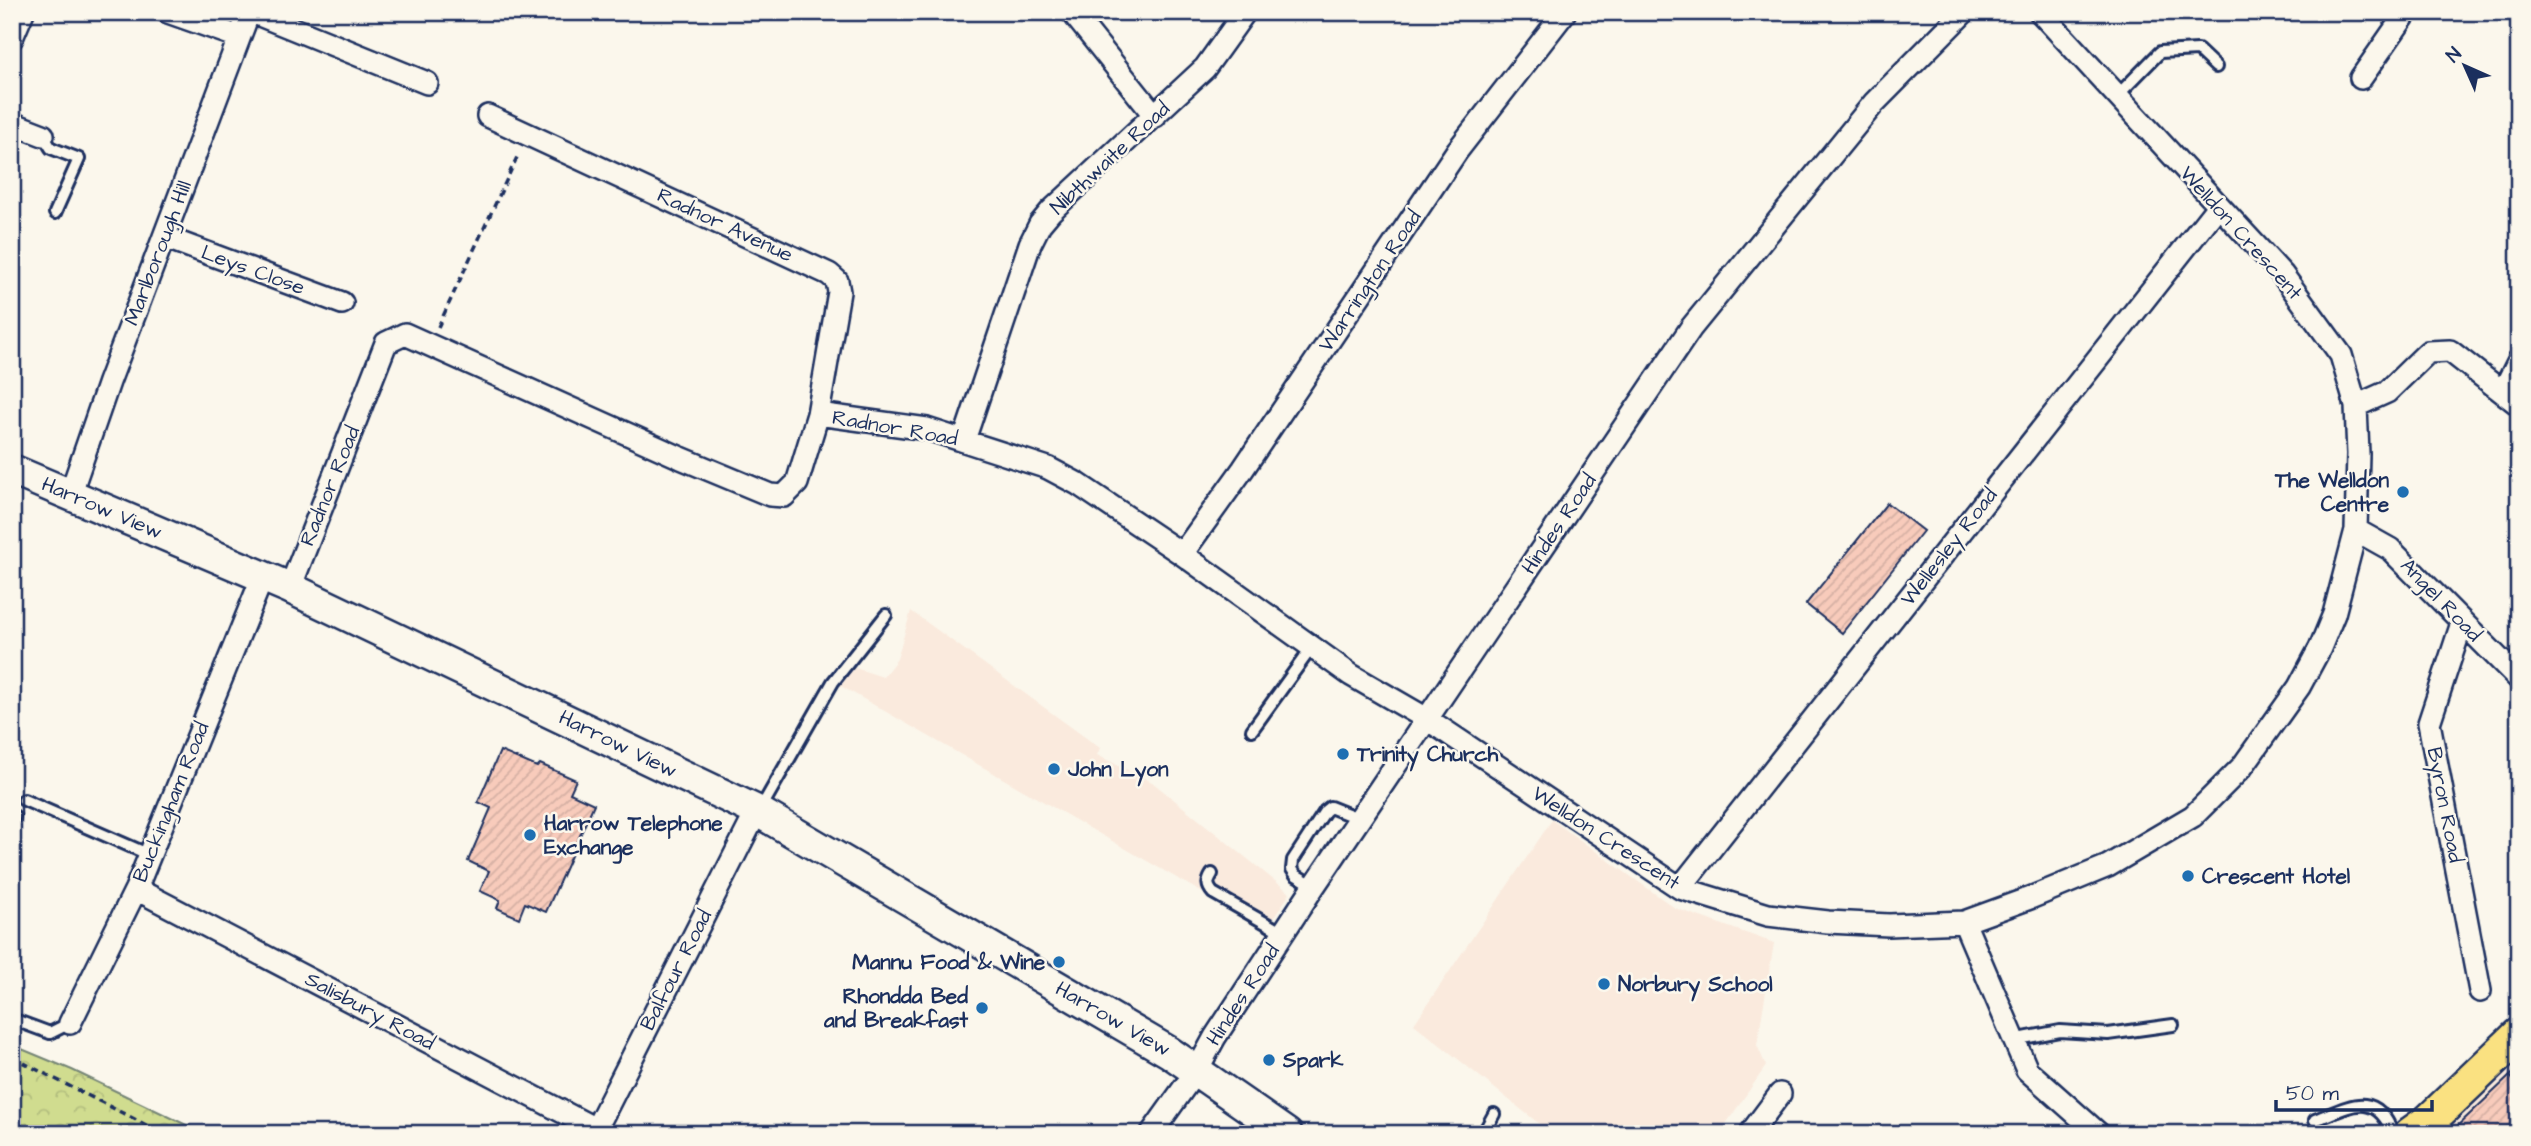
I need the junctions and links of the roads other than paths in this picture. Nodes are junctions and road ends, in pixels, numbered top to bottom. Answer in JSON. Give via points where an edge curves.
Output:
{"nodes":[{"id":1,"x":23,"y":12,"type":"edge"},
{"id":2,"x":167,"y":12,"type":"edge"},
{"id":3,"x":250,"y":12,"type":"edge"},
{"id":4,"x":1072,"y":12,"type":"edge"},
{"id":5,"x":1244,"y":12,"type":"edge"},
{"id":6,"x":1565,"y":12,"type":"edge"},
{"id":7,"x":1964,"y":12,"type":"edge"},
{"id":8,"x":2040,"y":12,"type":"edge"},
{"id":9,"x":2407,"y":12,"type":"edge"},
{"id":10,"x":239,"y":37,"type":"junction"},
{"id":11,"x":12,"y":38,"type":"edge"},
{"id":12,"x":2216,"y":68,"type":"dead end"},
{"id":13,"x":2361,"y":78,"type":"dead end"},
{"id":14,"x":427,"y":83,"type":"dead end"},
{"id":15,"x":2117,"y":96,"type":"junction"},
{"id":16,"x":488,"y":116,"type":"dead end"},
{"id":17,"x":1155,"y":116,"type":"junction"},
{"id":18,"x":12,"y":123,"type":"edge"},
{"id":19,"x":43,"y":135,"type":"joint"},
{"id":20,"x":2218,"y":206,"type":"junction"},
{"id":21,"x":55,"y":214,"type":"dead end"},
{"id":22,"x":164,"y":237,"type":"junction"},
{"id":23,"x":342,"y":303,"type":"dead end"},
{"id":24,"x":2519,"y":360,"type":"edge"},
{"id":25,"x":2511,"y":399,"type":"edge"},
{"id":26,"x":2356,"y":406,"type":"junction"},
{"id":27,"x":818,"y":414,"type":"junction"},
{"id":28,"x":964,"y":440,"type":"junction"},
{"id":29,"x":12,"y":470,"type":"edge"},
{"id":30,"x":70,"y":495,"type":"junction"},
{"id":31,"x":2357,"y":530,"type":"junction"},
{"id":32,"x":1182,"y":554,"type":"junction"},
{"id":33,"x":263,"y":576,"type":"junction"},
{"id":34,"x":290,"y":588,"type":"junction"},
{"id":35,"x":886,"y":615,"type":"dead end"},
{"id":36,"x":2462,"y":623,"type":"junction"},
{"id":37,"x":1312,"y":648,"type":"junction"},
{"id":38,"x":2519,"y":679,"type":"edge"},
{"id":39,"x":1427,"y":719,"type":"junction"},
{"id":40,"x":1252,"y":730,"type":"dead end"},
{"id":41,"x":24,"y":800,"type":"dead end"},
{"id":42,"x":758,"y":811,"type":"junction"},
{"id":43,"x":1360,"y":819,"type":"junction"},
{"id":44,"x":149,"y":855,"type":"junction"},
{"id":45,"x":1212,"y":874,"type":"dead end"},
{"id":46,"x":1314,"y":886,"type":"junction"},
{"id":47,"x":1680,"y":888,"type":"junction"},
{"id":48,"x":136,"y":889,"type":"junction"},
{"id":49,"x":1964,"y":922,"type":"junction"},
{"id":50,"x":1283,"y":933,"type":"junction"},
{"id":51,"x":2480,"y":991,"type":"dead end"},
{"id":52,"x":12,"y":1019,"type":"edge"},
{"id":53,"x":69,"y":1023,"type":"joint"},
{"id":54,"x":2173,"y":1025,"type":"dead end"},
{"id":55,"x":2519,"y":1035,"type":"edge"},
{"id":56,"x":2013,"y":1040,"type":"junction"},
{"id":57,"x":1192,"y":1077,"type":"junction"},
{"id":58,"x":1780,"y":1094,"type":"dead end"},
{"id":59,"x":1494,"y":1114,"type":"dead end"},
{"id":60,"x":2315,"y":1120,"type":"dead end"},
{"id":61,"x":600,"y":1131,"type":"edge"},
{"id":62,"x":1151,"y":1134,"type":"edge"},
{"id":63,"x":1287,"y":1134,"type":"edge"},
{"id":64,"x":1483,"y":1134,"type":"edge"},
{"id":65,"x":1750,"y":1134,"type":"edge"},
{"id":66,"x":2099,"y":1134,"type":"edge"},
{"id":67,"x":2393,"y":1134,"type":"edge"},
{"id":68,"x":2412,"y":1134,"type":"edge"}],
"edges":[{"from":1,"to":11,"type":"street"},
{"from":2,"to":10,"type":"street"},
{"from":3,"to":10,"type":"street","name":"Marlborough Hill"},
{"from":3,"to":14,"type":"street"},
{"from":4,"to":17,"type":"street"},
{"from":5,"to":17,"type":"street","name":"Nibthwaite Road","via":[[1205,68]]},
{"from":6,"to":32,"type":"street","name":"Warrington Road","via":[[1457,151]]},
{"from":7,"to":39,"type":"street","name":"Hindes Road","via":[[1874,103],[1691,328]]},
{"from":8,"to":15,"type":"street","name":"Welldon Crescent"},
{"from":9,"to":13,"type":"street"},
{"from":10,"to":22,"type":"street","name":"Marlborough Hill"},
{"from":12,"to":15,"type":"lane","via":[[2198,50],[2160,52]]},
{"from":15,"to":20,"type":"street","name":"Welldon Crescent"},
{"from":16,"to":27,"type":"street","name":"Radnor Avenue","via":[[837,281],[839,292]]},
{"from":17,"to":28,"type":"street","name":"Nibthwaite Road","via":[[1040,224]]},
{"from":18,"to":19,"type":"street"},
{"from":19,"to":21,"type":"lane","via":[[51,148],[79,159]]},
{"from":20,"to":26,"type":"street","name":"Welldon Crescent","via":[[2282,274],[2341,355]]},
{"from":20,"to":47,"type":"street","name":"Wellesley Road"},
{"from":22,"to":23,"type":"street","name":"Leys Close"},
{"from":22,"to":30,"type":"street","name":"Marlborough Hill"},
{"from":24,"to":25,"type":"street"},
{"from":25,"to":26,"type":"street","via":[[2450,351],[2428,352],[2387,392]]},
{"from":26,"to":31,"type":"street","name":"Welldon Crescent"},
{"from":27,"to":28,"type":"street","name":"Radnor Road","via":[[927,429]]},
{"from":27,"to":34,"type":"street","name":"Radnor Road","via":[[797,483],[784,496],[770,495],[405,334],[386,343]]},
{"from":28,"to":32,"type":"street","name":"Radnor Road","via":[[1048,468]]},
{"from":29,"to":30,"type":"street","name":"Harrow View"},
{"from":30,"to":33,"type":"street","name":"Harrow View"},
{"from":31,"to":36,"type":"street","name":"Angel Road","via":[[2390,549]]},
{"from":31,"to":49,"type":"street","name":"Welldon Crescent","via":[[2334,614],[2299,687],[2242,766],[2193,816],[2108,866]]},
{"from":32,"to":37,"type":"street","name":"Radnor Road"},
{"from":33,"to":34,"type":"street","name":"Harrow View"},
{"from":33,"to":44,"type":"street","name":"Buckingham Road"},
{"from":34,"to":42,"type":"street","name":"Harrow View"},
{"from":35,"to":42,"type":"lane","via":[[832,682]]},
{"from":36,"to":38,"type":"street","name":"Angel Road"},
{"from":36,"to":51,"type":"street","name":"Byron Road","via":[[2429,723]]},
{"from":37,"to":39,"type":"street","name":"Radnor Road"},
{"from":37,"to":40,"type":"lane"},
{"from":39,"to":43,"type":"street","name":"Hindes Road"},
{"from":39,"to":47,"type":"street","name":"Welldon Crescent"},
{"from":41,"to":44,"type":"lane"},
{"from":42,"to":57,"type":"street","name":"Harrow View"},
{"from":42,"to":61,"type":"street","name":"Balfour Road"},
{"from":43,"to":46,"type":"street","name":"Hindes Road"},
{"from":43,"to":46,"type":"lane","via":[[1337,808],[1325,811],[1293,860],[1296,875]]},
{"from":44,"to":48,"type":"street","name":"Buckingham Road"},
{"from":45,"to":50,"type":"lane","via":[[1208,888],[1213,893]]},
{"from":46,"to":50,"type":"street","name":"Hindes Road"},
{"from":47,"to":49,"type":"street","name":"Welldon Crescent","via":[[1768,915],[1889,925]]},
{"from":48,"to":53,"type":"street","name":"Buckingham Road"},
{"from":48,"to":61,"type":"street","name":"Salisbury Road"},
{"from":49,"to":56,"type":"street"},
{"from":50,"to":57,"type":"street","name":"Hindes Road"},
{"from":52,"to":53,"type":"lane","via":[[50,1033]]},
{"from":54,"to":56,"type":"lane","via":[[2108,1034],[2060,1031]]},
{"from":55,"to":68,"type":"main road"},
{"from":56,"to":66,"type":"street","via":[[2027,1070]]},
{"from":57,"to":62,"type":"street","name":"Hindes Road"},
{"from":57,"to":63,"type":"street","name":"Harrow View"},
{"from":58,"to":65,"type":"street"},
{"from":59,"to":64,"type":"lane"},
{"from":60,"to":67,"type":"lane","via":[[2366,1103],[2387,1118]]}]}
